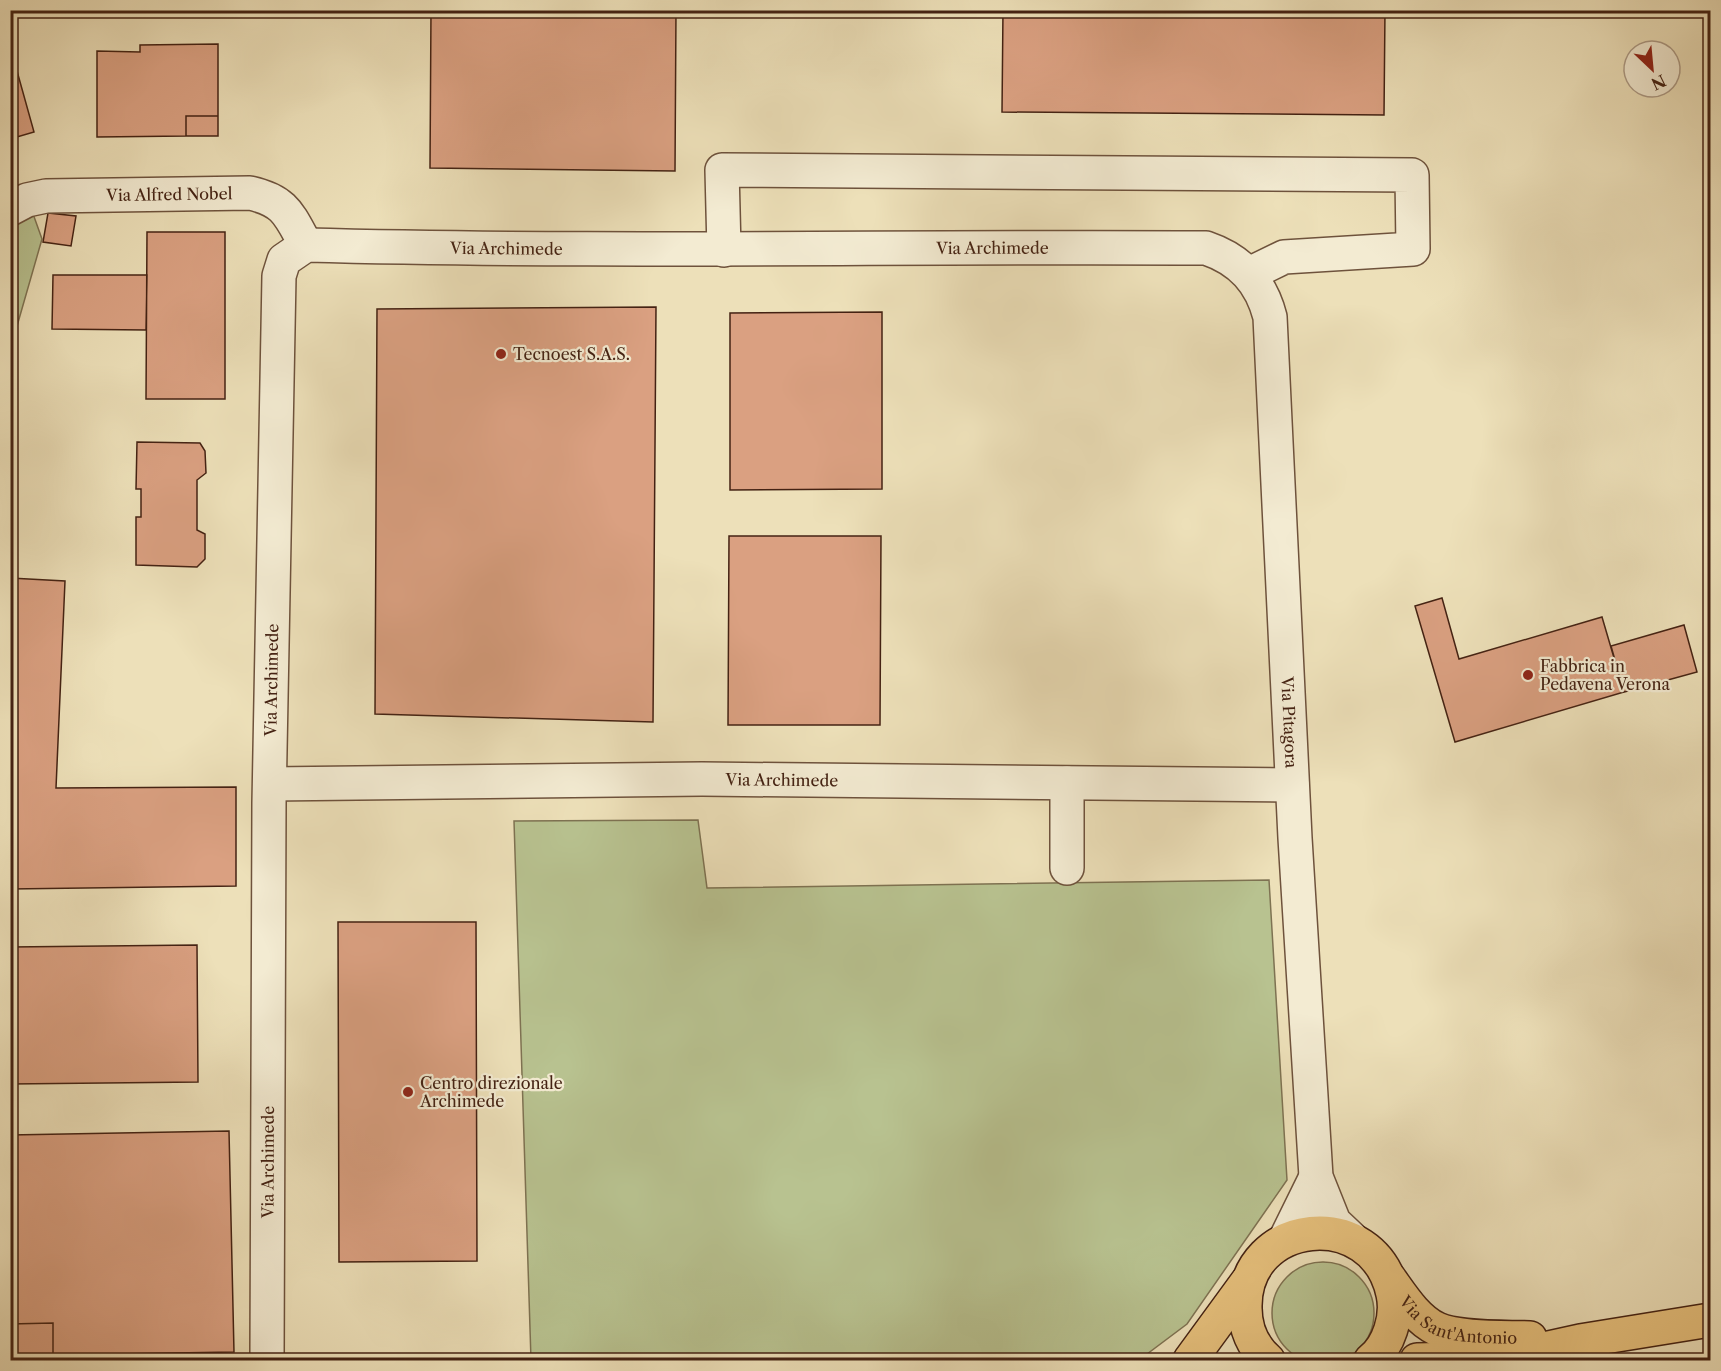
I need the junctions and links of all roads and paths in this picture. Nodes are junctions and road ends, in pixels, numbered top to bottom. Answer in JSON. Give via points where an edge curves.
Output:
{"nodes":[{"id":1,"x":10,"y":208,"type":"edge"},
{"id":2,"x":306,"y":245,"type":"junction"},
{"id":3,"x":724,"y":250,"type":"junction"},
{"id":4,"x":1249,"y":274,"type":"junction"},
{"id":5,"x":1067,"y":783,"type":"junction"},
{"id":6,"x":270,"y":784,"type":"junction"},
{"id":7,"x":1292,"y":785,"type":"junction"},
{"id":8,"x":1067,"y":868,"type":"dead end"},
{"id":9,"x":1316,"y":1177,"type":"junction"},
{"id":10,"x":1351,"y":1239,"type":"junction"},
{"id":11,"x":1285,"y":1240,"type":"junction"},
{"id":12,"x":1388,"y":1276,"type":"junction"},
{"id":13,"x":1250,"y":1278,"type":"junction"},
{"id":14,"x":1710,"y":1320,"type":"edge"},
{"id":15,"x":1580,"y":1341,"type":"junction"},
{"id":16,"x":267,"y":1360,"type":"edge"},
{"id":17,"x":1190,"y":1360,"type":"edge"},
{"id":18,"x":1268,"y":1360,"type":"edge"},
{"id":19,"x":1371,"y":1360,"type":"edge"},
{"id":20,"x":1417,"y":1360,"type":"edge"}],
"edges":[{"from":1,"to":2,"type":"street","name":"Via Alfred Nobel","via":[[46,196],[250,193],[271,198],[286,211]]},
{"from":2,"to":3,"type":"street","name":"Via Archimede"},
{"from":2,"to":6,"type":"street","name":"Via Archimede","via":[[284,260],[279,276]]},
{"from":3,"to":4,"type":"street","name":"Via Archimede","via":[[931,246],[1206,248],[1222,253]]},
{"from":3,"to":4,"type":"street","via":[[722,170],[1412,175],[1413,249],[1284,257]]},
{"from":4,"to":7,"type":"street","name":"Via Pitagora","via":[[1259,287],[1270,317]]},
{"from":5,"to":6,"type":"street","name":"Via Archimede","via":[[702,779]]},
{"from":5,"to":7,"type":"street","name":"Via Archimede"},
{"from":5,"to":8,"type":"street"},
{"from":6,"to":16,"type":"street","name":"Via Archimede"},
{"from":7,"to":9,"type":"street","name":"Via Pitagora"},
{"from":9,"to":10,"type":"street","name":"Via Pitagora","via":[[1334,1222]]},
{"from":9,"to":11,"type":"street","name":"Via Pitagora"},
{"from":10,"to":11,"type":"main road","name":"Via Sant'Antonio","via":[[1318,1232]]},
{"from":10,"to":12,"type":"main road","name":"Via Sant'Antonio","via":[[1379,1260]]},
{"from":11,"to":13,"type":"main road","name":"Via Sant'Antonio","via":[[1270,1250]]},
{"from":12,"to":15,"type":"main road","name":"Via Sant'Antonio","via":[[1413,1310],[1437,1329],[1472,1335]]},
{"from":12,"to":19,"type":"main road","name":"Via Sant'Antonio","via":[[1394,1296],[1394,1318],[1387,1339]]},
{"from":13,"to":17,"type":"main road","name":"Via Sant'Antonio"},
{"from":13,"to":18,"type":"main road","name":"Via Sant'Antonio","via":[[1245,1318],[1251,1338]]},
{"from":14,"to":15,"type":"main road","name":"Via Sant'Antonio"},
{"from":15,"to":20,"type":"main road","name":"Via Sant'Antonio","via":[[1504,1358]]}]}
